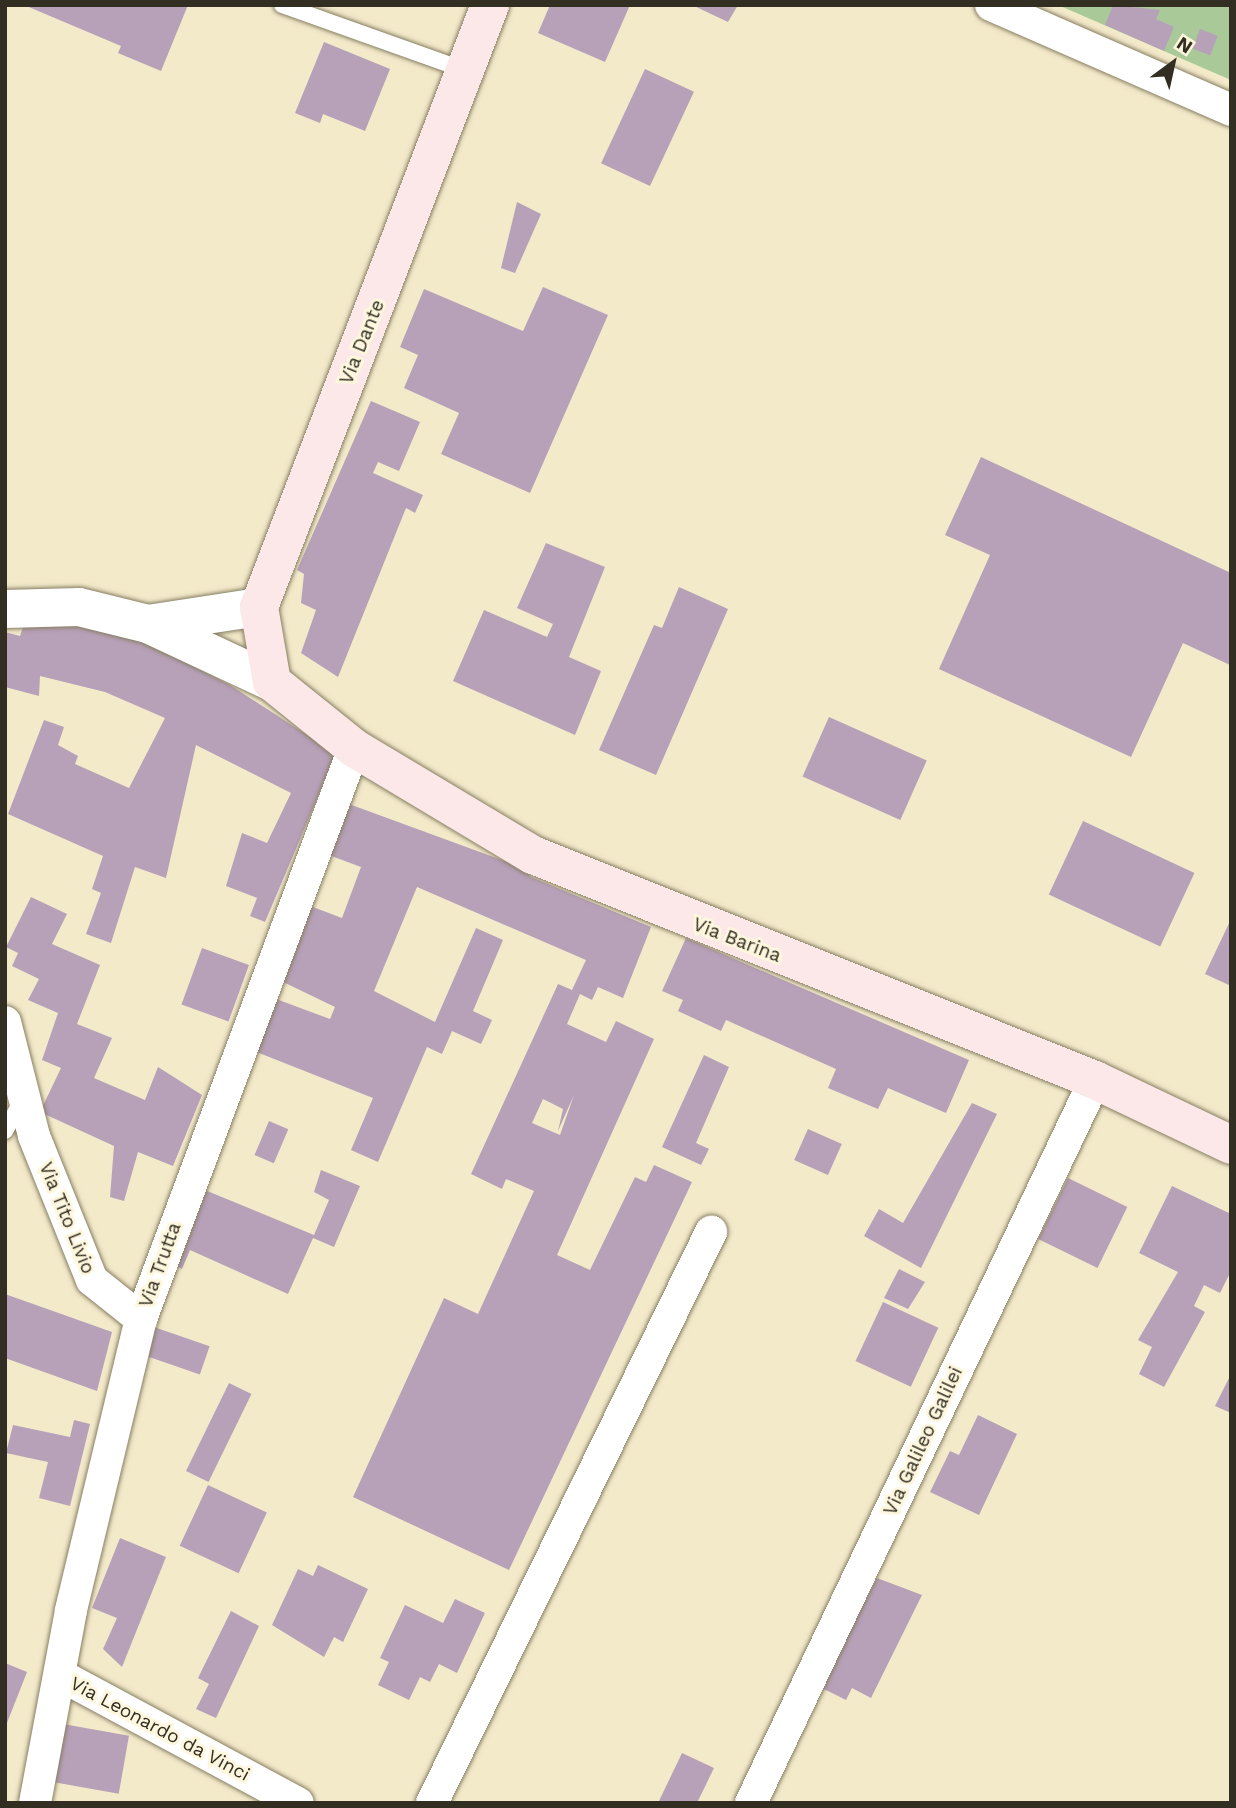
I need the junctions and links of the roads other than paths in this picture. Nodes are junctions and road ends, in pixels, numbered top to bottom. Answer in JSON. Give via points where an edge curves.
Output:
{"nodes":[{"id":1,"x":282,"y":5,"type":"edge"},
{"id":2,"x":490,"y":5,"type":"edge"},
{"id":3,"x":991,"y":5,"type":"edge"},
{"id":4,"x":468,"y":71,"type":"junction"},
{"id":5,"x":1231,"y":110,"type":"edge"},
{"id":6,"x":259,"y":607,"type":"junction"},
{"id":7,"x":5,"y":610,"type":"edge"},
{"id":8,"x":148,"y":624,"type":"junction"},
{"id":9,"x":272,"y":682,"type":"junction"},
{"id":10,"x":354,"y":748,"type":"junction"},
{"id":11,"x":5,"y":1023,"type":"edge"},
{"id":12,"x":1095,"y":1080,"type":"junction"},
{"id":13,"x":24,"y":1097,"type":"junction"},
{"id":14,"x":5,"y":1131,"type":"edge"},
{"id":15,"x":1231,"y":1145,"type":"edge"},
{"id":16,"x":711,"y":1232,"type":"dead end"},
{"id":17,"x":141,"y":1320,"type":"junction"},
{"id":18,"x":60,"y":1675,"type":"junction"},
{"id":19,"x":35,"y":1803,"type":"edge"},
{"id":20,"x":298,"y":1803,"type":"edge"},
{"id":21,"x":432,"y":1803,"type":"edge"},
{"id":22,"x":751,"y":1803,"type":"edge"}],
"edges":[{"from":1,"to":4,"type":"lane"},
{"from":2,"to":4,"type":"main road","name":"Via Dante"},
{"from":3,"to":5,"type":"street"},
{"from":4,"to":6,"type":"main road","name":"Via Dante"},
{"from":6,"to":8,"type":"street"},
{"from":6,"to":9,"type":"main road"},
{"from":7,"to":8,"type":"street","via":[[79,607]]},
{"from":8,"to":9,"type":"street"},
{"from":9,"to":10,"type":"main road","name":"Via Barina"},
{"from":10,"to":12,"type":"main road","name":"Via Barina","via":[[533,855]]},
{"from":10,"to":17,"type":"street","name":"Via Trutta"},
{"from":11,"to":13,"type":"street","name":"Via Tito Livio"},
{"from":12,"to":15,"type":"main road","name":"Via Barina"},
{"from":12,"to":22,"type":"street","name":"Via Galileo Galilei"},
{"from":13,"to":14,"type":"lane"},
{"from":13,"to":17,"type":"street","name":"Via Tito Livio","via":[[92,1280]]},
{"from":16,"to":21,"type":"street"},
{"from":17,"to":18,"type":"street","name":"Via Trutta"},
{"from":18,"to":19,"type":"street","name":"Via Trutta"},
{"from":18,"to":20,"type":"street","name":"Via Leonardo da Vinci"}]}
